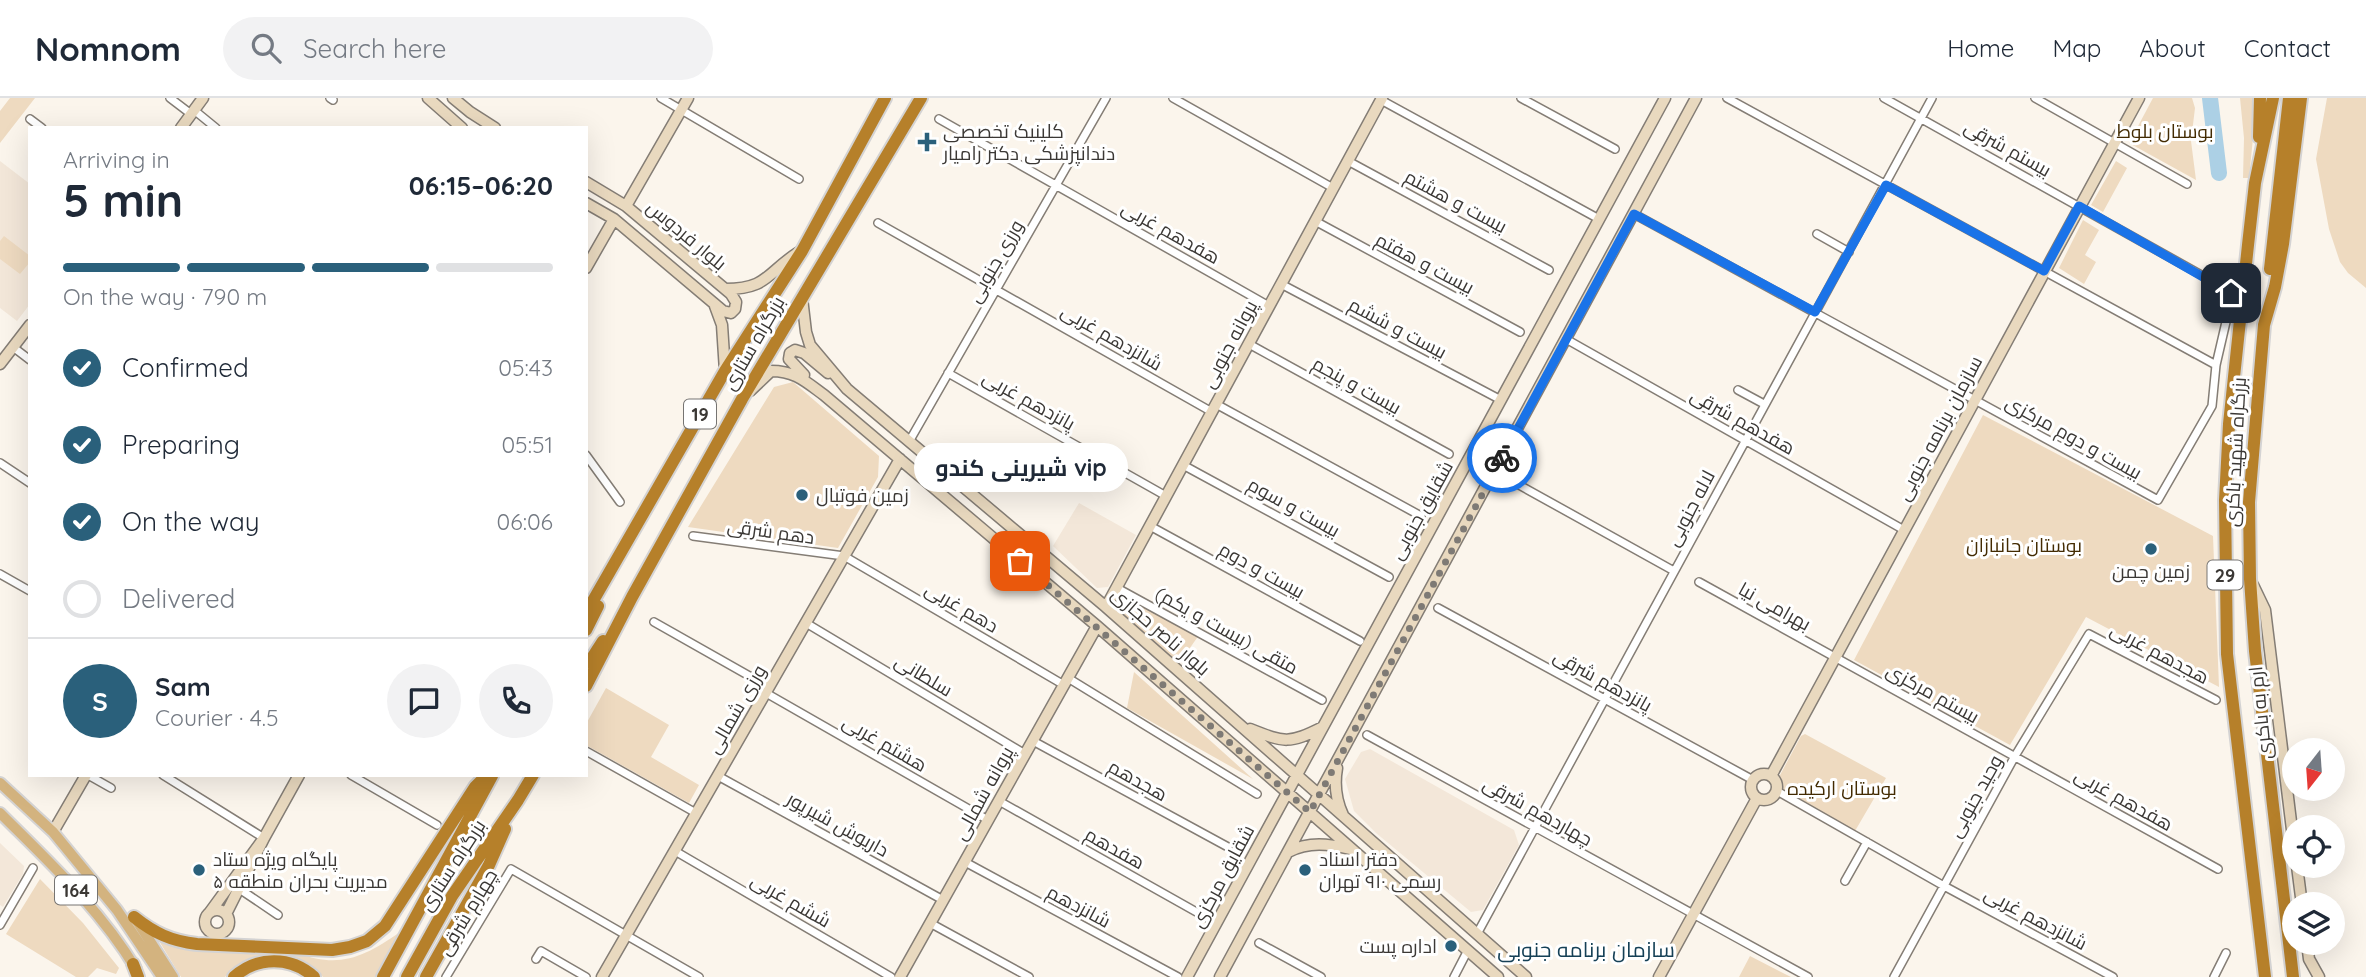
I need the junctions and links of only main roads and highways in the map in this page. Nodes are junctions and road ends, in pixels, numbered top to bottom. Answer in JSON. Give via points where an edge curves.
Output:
{"nodes":[{"id":1,"x":204,"y":98,"type":"edge"},
{"id":2,"x":428,"y":98,"type":"edge"},
{"id":3,"x":453,"y":98,"type":"edge"},
{"id":4,"x":688,"y":98,"type":"edge"},
{"id":5,"x":885,"y":98,"type":"edge"},
{"id":6,"x":918,"y":98,"type":"edge"},
{"id":7,"x":1665,"y":98,"type":"edge"},
{"id":8,"x":1696,"y":98,"type":"edge"},
{"id":9,"x":2139,"y":98,"type":"edge"},
{"id":10,"x":2260,"y":98,"type":"edge"},
{"id":11,"x":2273,"y":98,"type":"edge"},
{"id":12,"x":2289,"y":98,"type":"edge"},
{"id":13,"x":2301,"y":98,"type":"edge"},
{"id":14,"x":1381,"y":99,"type":"edge"},
{"id":15,"x":182,"y":126,"type":"edge"},
{"id":16,"x":460,"y":126,"type":"edge"},
{"id":17,"x":492,"y":126,"type":"edge"},
{"id":18,"x":2257,"y":173,"type":"junction"},
{"id":19,"x":588,"y":183,"type":"edge"},
{"id":20,"x":588,"y":204,"type":"edge"},
{"id":21,"x":626,"y":206,"type":"junction"},
{"id":22,"x":614,"y":219,"type":"junction"},
{"id":23,"x":802,"y":251,"type":"junction"},
{"id":24,"x":588,"y":264,"type":"edge"},
{"id":25,"x":724,"y":289,"type":"junction"},
{"id":26,"x":802,"y":297,"type":"junction"},
{"id":27,"x":713,"y":302,"type":"junction"},
{"id":28,"x":2263,"y":325,"type":"junction"},
{"id":29,"x":28,"y":328,"type":"edge"},
{"id":30,"x":0,"y":364,"type":"edge"},
{"id":31,"x":725,"y":371,"type":"junction"},
{"id":32,"x":847,"y":389,"type":"junction"},
{"id":33,"x":824,"y":395,"type":"junction"},
{"id":34,"x":742,"y":399,"type":"junction"},
{"id":35,"x":900,"y":459,"type":"junction"},
{"id":36,"x":2250,"y":579,"type":"junction"},
{"id":37,"x":606,"y":582,"type":"junction"},
{"id":38,"x":632,"y":597,"type":"junction"},
{"id":39,"x":1106,"y":607,"type":"junction"},
{"id":40,"x":588,"y":610,"type":"edge"},
{"id":41,"x":1097,"y":626,"type":"junction"},
{"id":42,"x":588,"y":627,"type":"edge"},
{"id":43,"x":588,"y":662,"type":"edge"},
{"id":44,"x":588,"y":683,"type":"edge"},
{"id":45,"x":1243,"y":726,"type":"junction"},
{"id":46,"x":1323,"y":727,"type":"junction"},
{"id":47,"x":1339,"y":757,"type":"junction"},
{"id":48,"x":1297,"y":776,"type":"junction"},
{"id":49,"x":1771,"y":776,"type":"junction"},
{"id":50,"x":86,"y":777,"type":"edge"},
{"id":51,"x":298,"y":777,"type":"edge"},
{"id":52,"x":488,"y":777,"type":"edge"},
{"id":53,"x":489,"y":777,"type":"edge"},
{"id":54,"x":532,"y":777,"type":"edge"},
{"id":55,"x":0,"y":783,"type":"edge"},
{"id":56,"x":1288,"y":792,"type":"junction"},
{"id":57,"x":1319,"y":795,"type":"junction"},
{"id":58,"x":1757,"y":799,"type":"junction"},
{"id":59,"x":518,"y":800,"type":"junction"},
{"id":60,"x":1310,"y":812,"type":"junction"},
{"id":61,"x":0,"y":813,"type":"edge"},
{"id":62,"x":2290,"y":815,"type":"edge"},
{"id":63,"x":1345,"y":818,"type":"junction"},
{"id":64,"x":53,"y":832,"type":"junction"},
{"id":65,"x":264,"y":838,"type":"junction"},
{"id":66,"x":1353,"y":849,"type":"junction"},
{"id":67,"x":1288,"y":852,"type":"junction"},
{"id":68,"x":117,"y":909,"type":"junction"},
{"id":69,"x":210,"y":912,"type":"junction"},
{"id":70,"x":226,"y":914,"type":"junction"},
{"id":71,"x":134,"y":917,"type":"junction"},
{"id":72,"x":2308,"y":955,"type":"edge"},
{"id":73,"x":133,"y":964,"type":"joint"},
{"id":74,"x":139,"y":977,"type":"edge"},
{"id":75,"x":162,"y":977,"type":"edge"},
{"id":76,"x":173,"y":977,"type":"edge"},
{"id":77,"x":234,"y":977,"type":"edge"},
{"id":78,"x":314,"y":977,"type":"edge"},
{"id":79,"x":383,"y":977,"type":"edge"},
{"id":80,"x":407,"y":977,"type":"edge"},
{"id":81,"x":426,"y":977,"type":"edge"},
{"id":82,"x":602,"y":977,"type":"edge"},
{"id":83,"x":900,"y":977,"type":"edge"},
{"id":84,"x":1187,"y":977,"type":"edge"},
{"id":85,"x":1220,"y":977,"type":"edge"},
{"id":86,"x":1498,"y":977,"type":"edge"},
{"id":87,"x":1526,"y":977,"type":"edge"},
{"id":88,"x":1660,"y":977,"type":"edge"},
{"id":89,"x":2266,"y":977,"type":"edge"},
{"id":90,"x":2293,"y":977,"type":"edge"},
{"id":91,"x":2319,"y":977,"type":"edge"}],
"edges":[{"from":1,"to":15,"type":"main road"},
{"from":2,"to":16,"type":"main road"},
{"from":3,"to":17,"type":"main road"},
{"from":4,"to":21,"type":"main road"},
{"from":5,"to":23,"type":"highway","name":"بزرگراه ستاری","number":"19"},
{"from":6,"to":26,"type":"highway","name":"بزرگراه ستاری","number":"19"},
{"from":7,"to":46,"type":"main road","name":"شقایق جنوبی"},
{"from":8,"to":47,"type":"main road"},
{"from":9,"to":49,"type":"main road","name":"سازمان برنامه جنوبی"},
{"from":10,"to":18,"type":"highway","number":"29"},
{"from":11,"to":18,"type":"highway","name":"بزرگراه شهید باکری","number":"29"},
{"from":12,"to":28,"type":"highway","number":"29"},
{"from":13,"to":28,"type":"highway","name":"بزرگراه شهید باکری","number":"29","via":[[2283,244]]},
{"from":14,"to":39,"type":"main road","name":"پروانه جنوبی"},
{"from":18,"to":89,"type":"highway","name":"بزرگراه شهید باکری","number":"29","via":[[2230,424],[2225,586],[2227,654]]},
{"from":19,"to":21,"type":"main road","name":"بلوار فردوس"},
{"from":20,"to":22,"type":"main road","name":"بلوار فردوس"},
{"from":21,"to":25,"type":"main road","name":"بلوار فردوس"},
{"from":22,"to":24,"type":"main road"},
{"from":22,"to":27,"type":"main road","name":"بلوار فردوس"},
{"from":23,"to":25,"type":"main road","name":"بلوار فردوس","via":[[755,286]]},
{"from":23,"to":31,"type":"highway","name":"بزرگراه ستاری","number":"19"},
{"from":25,"to":27,"type":"main road","via":[[736,302],[733,312],[723,311]]},
{"from":26,"to":32,"type":"main road","name":"بلوار ناصر حجازی","via":[[810,345]]},
{"from":26,"to":34,"type":"highway","name":"بزرگراه ستاری","number":"19"},
{"from":27,"to":31,"type":"main road","name":"بلوار فردوس","via":[[722,325]]},
{"from":28,"to":36,"type":"highway","name":"بزرگراه شهید باکری","number":"29","via":[[2249,502]]},
{"from":29,"to":30,"type":"main road"},
{"from":31,"to":37,"type":"highway","name":"بزرگراه ستاری","number":"19"},
{"from":32,"to":33,"type":"main road","via":[[804,353],[792,351],[789,359]]},
{"from":32,"to":39,"type":"main road","name":"بلوار ناصر حجازی"},
{"from":33,"to":34,"type":"main road","name":"بلوار ناصر حجازی","via":[[794,373],[771,371]]},
{"from":33,"to":35,"type":"main road","name":"بلوار ناصر حجازی"},
{"from":34,"to":38,"type":"highway","name":"بزرگراه ستاری","number":"19"},
{"from":35,"to":41,"type":"main road","name":"بلوار ناصر حجازی"},
{"from":35,"to":82,"type":"main road","name":"ورزی شمالی"},
{"from":36,"to":62,"type":"main road","name":"ارم به باکری","via":[[2265,610]]},
{"from":36,"to":90,"type":"highway","name":"بزرگراه شهید باکری","number":"29"},
{"from":37,"to":40,"type":"highway","name":"بزرگراه ستاری","number":"19"},
{"from":37,"to":42,"type":"highway"},
{"from":38,"to":43,"type":"highway"},
{"from":38,"to":44,"type":"highway","name":"بزرگراه ستاری","number":"19"},
{"from":39,"to":45,"type":"main road","name":"بلوار ناصر حجازی"},
{"from":41,"to":56,"type":"main road","name":"بلوار ناصر حجازی"},
{"from":41,"to":83,"type":"main road","name":"پروانه شمالی"},
{"from":45,"to":46,"type":"main road","via":[[1279,741]]},
{"from":45,"to":48,"type":"main road","name":"بلوار ناصر حجازی"},
{"from":46,"to":48,"type":"main road","name":"شقایق جنوبی"},
{"from":47,"to":57,"type":"main road"},
{"from":47,"to":63,"type":"main road","via":[[1335,787]]},
{"from":48,"to":56,"type":"main road","name":"شقایق جنوبی"},
{"from":48,"to":57,"type":"main road","name":"بلوار ناصر حجازی"},
{"from":49,"to":58,"type":"main road","via":[[1763,774],[1753,780],[1751,788]]},
{"from":49,"to":58,"type":"main road","via":[[1777,791],[1769,800]]},
{"from":50,"to":64,"type":"main road"},
{"from":51,"to":65,"type":"main road"},
{"from":52,"to":71,"type":"highway","via":[[475,787],[399,907],[367,941],[332,950],[197,944],[159,935]]},
{"from":53,"to":79,"type":"highway","name":"بزرگراه ستاری"},
{"from":54,"to":59,"type":"highway","name":"بزرگراه ستاری"},
{"from":55,"to":64,"type":"main road","number":"164"},
{"from":56,"to":60,"type":"main road","name":"بلوار ناصر حجازی"},
{"from":56,"to":84,"type":"main road","name":"شقایق مرکزی"},
{"from":57,"to":60,"type":"main road"},
{"from":57,"to":63,"type":"main road","name":"بلوار ناصر حجازی"},
{"from":58,"to":88,"type":"main road"},
{"from":59,"to":80,"type":"highway","name":"بزرگراه ستاری","via":[[452,896]]},
{"from":59,"to":81,"type":"highway","via":[[489,865]]},
{"from":60,"to":66,"type":"main road","name":"بلوار ناصر حجازی"},
{"from":60,"to":67,"type":"main road"},
{"from":61,"to":73,"type":"main road","number":"164","via":[[64,876],[118,939]]},
{"from":63,"to":87,"type":"main road","name":"بلوار ناصر حجازی"},
{"from":64,"to":68,"type":"main road","number":"164"},
{"from":65,"to":69,"type":"main road"},
{"from":65,"to":70,"type":"main road"},
{"from":66,"to":67,"type":"main road","via":[[1315,844]]},
{"from":66,"to":86,"type":"main road","name":"بلوار ناصر حجازی"},
{"from":67,"to":85,"type":"main road"},
{"from":68,"to":71,"type":"main road"},
{"from":68,"to":75,"type":"main road","number":"164"},
{"from":69,"to":70,"type":"main road"},
{"from":69,"to":70,"type":"main road","via":[[205,925],[216,934],[227,929]]},
{"from":71,"to":76,"type":"main road"},
{"from":72,"to":91,"type":"main road"},
{"from":73,"to":74,"type":"highway"},
{"from":77,"to":78,"type":"highway","via":[[256,963],[275,960],[293,964]]}]}
